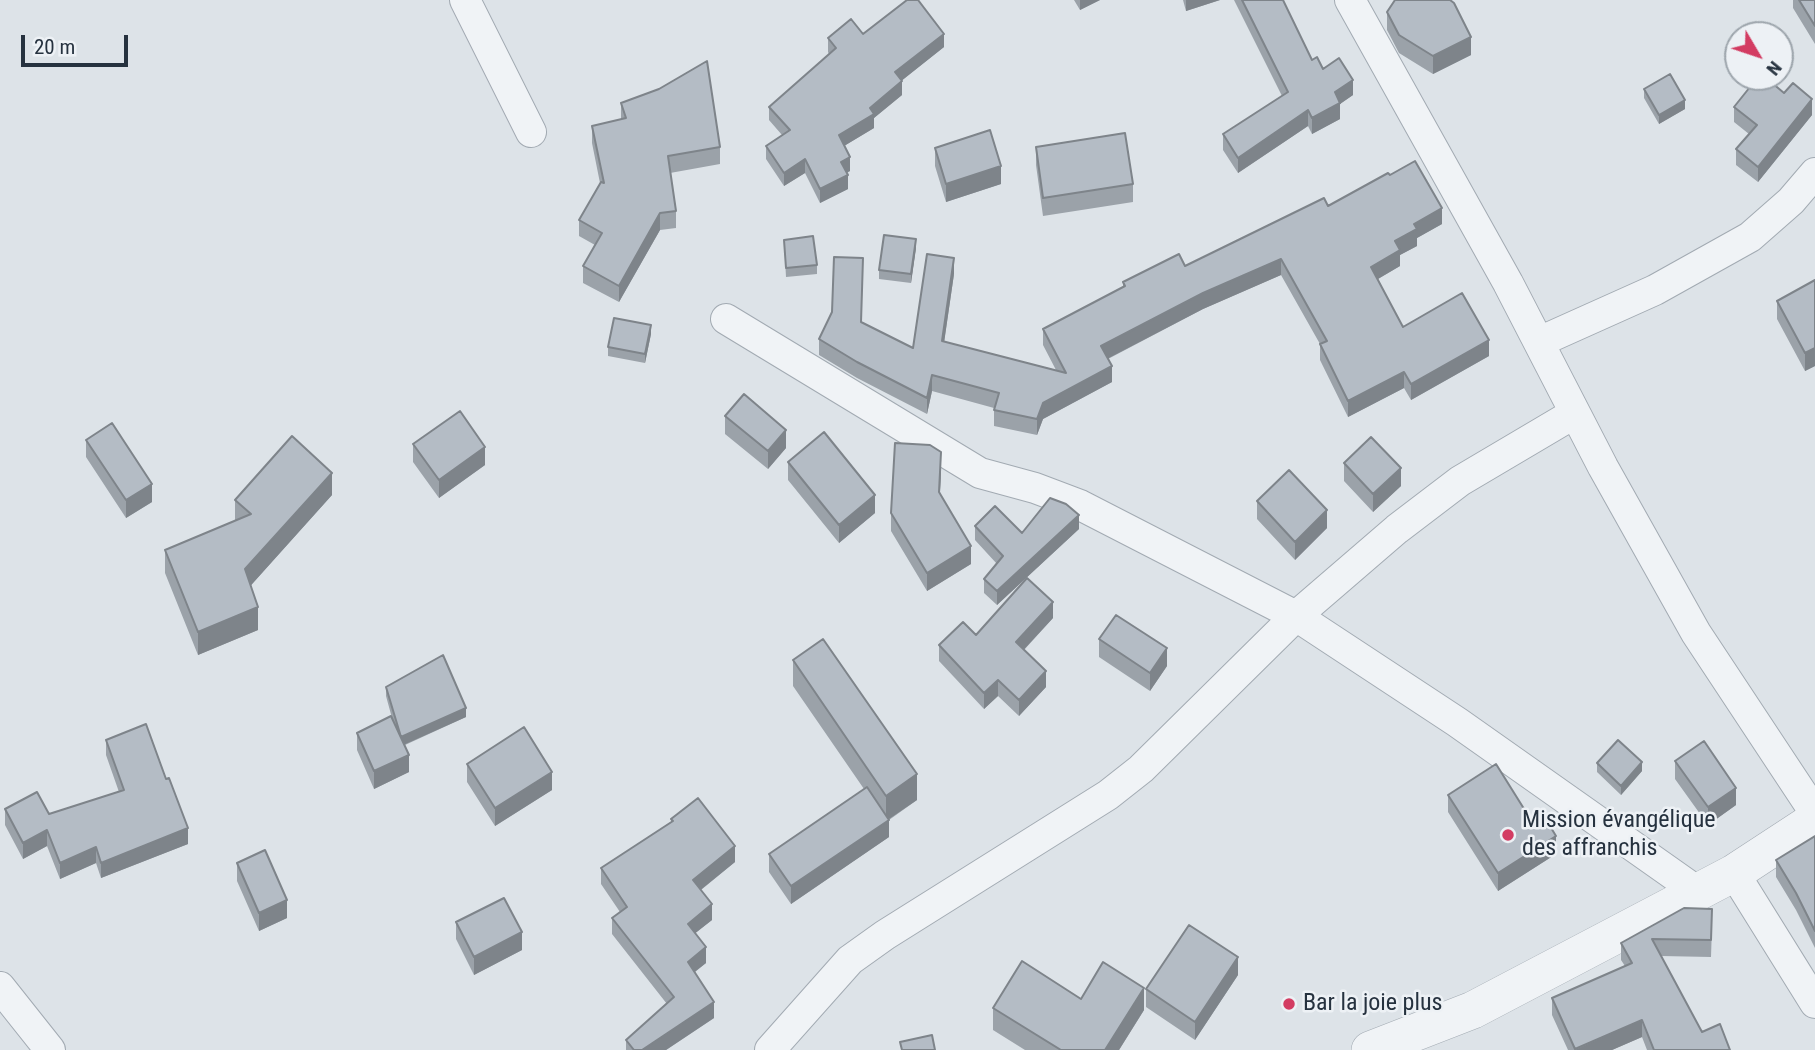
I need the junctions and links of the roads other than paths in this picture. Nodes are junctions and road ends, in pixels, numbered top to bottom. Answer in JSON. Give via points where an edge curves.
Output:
{"nodes":[{"id":1,"x":465,"y":0,"type":"edge"},
{"id":2,"x":1350,"y":0,"type":"edge"},
{"id":3,"x":531,"y":132,"type":"dead end"},
{"id":4,"x":1815,"y":173,"type":"edge"},
{"id":5,"x":726,"y":319,"type":"dead end"},
{"id":6,"x":1539,"y":342,"type":"junction"},
{"id":7,"x":1576,"y":414,"type":"junction"},
{"id":8,"x":1296,"y":616,"type":"junction"},
{"id":9,"x":1815,"y":813,"type":"edge"},
{"id":10,"x":1815,"y":820,"type":"edge"},
{"id":11,"x":1734,"y":873,"type":"junction"},
{"id":12,"x":1698,"y":892,"type":"junction"},
{"id":13,"x":0,"y":987,"type":"edge"},
{"id":14,"x":1815,"y":1003,"type":"edge"},
{"id":15,"x":50,"y":1050,"type":"edge"},
{"id":16,"x":770,"y":1050,"type":"edge"},
{"id":17,"x":1370,"y":1050,"type":"edge"}],
"edges":[{"from":1,"to":3,"type":"street"},
{"from":2,"to":6,"type":"street"},
{"from":4,"to":6,"type":"street","via":[[1750,237],[1655,290]]},
{"from":5,"to":8,"type":"street","via":[[980,473],[1080,505]]},
{"from":6,"to":7,"type":"street"},
{"from":7,"to":8,"type":"street","via":[[1460,481]]},
{"from":7,"to":9,"type":"street","via":[[1696,633]]},
{"from":8,"to":12,"type":"street","via":[[1458,722]]},
{"from":8,"to":16,"type":"street","via":[[1141,769],[1108,795],[850,960]]},
{"from":10,"to":11,"type":"street"},
{"from":11,"to":12,"type":"street"},
{"from":11,"to":14,"type":"street"},
{"from":12,"to":17,"type":"street","via":[[1473,1010]]},
{"from":13,"to":15,"type":"street"}]}
